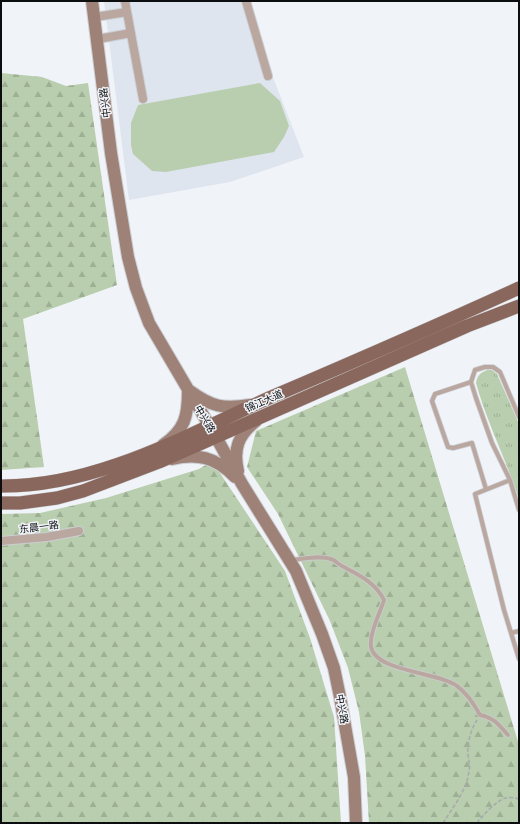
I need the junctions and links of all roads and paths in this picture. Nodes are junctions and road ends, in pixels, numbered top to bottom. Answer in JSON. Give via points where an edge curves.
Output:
{"nodes":[{"id":1,"x":92,"y":1,"type":"edge"},
{"id":2,"x":125,"y":1,"type":"edge"},
{"id":3,"x":246,"y":1,"type":"edge"},
{"id":4,"x":127,"y":12,"type":"junction"},
{"id":5,"x":94,"y":17,"type":"junction"},
{"id":6,"x":131,"y":33,"type":"junction"},
{"id":7,"x":98,"y":39,"type":"junction"},
{"id":8,"x":268,"y":76,"type":"dead end"},
{"id":9,"x":143,"y":99,"type":"dead end"},
{"id":10,"x":519,"y":288,"type":"edge"},
{"id":11,"x":519,"y":306,"type":"edge"},
{"id":12,"x":471,"y":382,"type":"junction"},
{"id":13,"x":188,"y":390,"type":"junction"},
{"id":14,"x":258,"y":403,"type":"junction"},
{"id":15,"x":262,"y":416,"type":"junction"},
{"id":16,"x":519,"y":417,"type":"edge"},
{"id":17,"x":209,"y":425,"type":"junction"},
{"id":18,"x":216,"y":437,"type":"junction"},
{"id":19,"x":158,"y":456,"type":"junction"},
{"id":20,"x":510,"y":480,"type":"junction"},
{"id":21,"x":242,"y":484,"type":"junction"},
{"id":22,"x":1,"y":486,"type":"edge"},
{"id":23,"x":486,"y":489,"type":"junction"},
{"id":24,"x":1,"y":503,"type":"edge"},
{"id":25,"x":519,"y":510,"type":"edge"},
{"id":26,"x":79,"y":531,"type":"dead end"},
{"id":27,"x":1,"y":541,"type":"edge"},
{"id":28,"x":289,"y":560,"type":"junction"},
{"id":29,"x":519,"y":631,"type":"edge"},
{"id":30,"x":511,"y":633,"type":"junction"},
{"id":31,"x":519,"y":659,"type":"edge"},
{"id":32,"x":480,"y":715,"type":"junction"},
{"id":33,"x":508,"y":735,"type":"dead end"},
{"id":34,"x":519,"y":799,"type":"edge"},
{"id":35,"x":356,"y":823,"type":"edge"},
{"id":36,"x":443,"y":823,"type":"edge"},
{"id":37,"x":477,"y":823,"type":"edge"}],
"edges":[{"from":1,"to":5,"type":"main road","name":"中兴路"},
{"from":2,"to":4,"type":"street"},
{"from":3,"to":8,"type":"street"},
{"from":4,"to":5,"type":"street"},
{"from":4,"to":6,"type":"street"},
{"from":5,"to":7,"type":"main road","name":"中兴路"},
{"from":6,"to":7,"type":"street"},
{"from":6,"to":9,"type":"street"},
{"from":7,"to":13,"type":"main road","name":"中兴路","via":[[111,153],[128,257],[149,323]]},
{"from":10,"to":14,"type":"main road","name":"锦江大道"},
{"from":11,"to":15,"type":"main road","name":"锦江大道","via":[[467,326]]},
{"from":12,"to":16,"type":"lane","via":[[475,370],[493,367],[500,372]]},
{"from":12,"to":20,"type":"lane","via":[[492,443]]},
{"from":12,"to":23,"type":"lane","via":[[435,394],[432,401],[448,447],[472,443]]},
{"from":13,"to":14,"type":"main road","via":[[202,400],[223,407]]},
{"from":13,"to":17,"type":"main road","name":"中兴路"},
{"from":13,"to":19,"type":"main road","via":[[188,412],[183,425]]},
{"from":14,"to":17,"type":"main road","name":"锦江大道"},
{"from":15,"to":18,"type":"main road","name":"锦江大道"},
{"from":15,"to":21,"type":"main road","via":[[244,431],[237,444],[237,466]]},
{"from":17,"to":18,"type":"main road","name":"中兴路"},
{"from":17,"to":19,"type":"main road","name":"锦江大道"},
{"from":18,"to":19,"type":"main road","name":"锦江大道"},
{"from":18,"to":21,"type":"main road","name":"中兴路"},
{"from":19,"to":21,"type":"main road","via":[[207,458],[230,471]]},
{"from":19,"to":22,"type":"main road","name":"锦江大道","via":[[51,483]]},
{"from":19,"to":24,"type":"main road","name":"锦江大道","via":[[83,491],[57,498]]},
{"from":20,"to":23,"type":"lane"},
{"from":20,"to":25,"type":"lane"},
{"from":21,"to":28,"type":"main road","name":"中兴路"},
{"from":23,"to":30,"type":"lane","via":[[475,494]]},
{"from":26,"to":27,"type":"street","name":"东晨一路","via":[[48,537]]},
{"from":28,"to":32,"type":"lane","via":[[332,559],[367,580],[379,590],[384,600],[371,639],[371,648],[376,655],[393,666],[446,680],[457,686],[470,698]]},
{"from":28,"to":35,"type":"main road","name":"中兴路","via":[[305,592],[334,668],[354,777]]},
{"from":29,"to":30,"type":"lane"},
{"from":30,"to":31,"type":"lane"},
{"from":32,"to":33,"type":"lane","via":[[496,721]]},
{"from":32,"to":36,"type":"path","via":[[468,749],[468,779]]},
{"from":34,"to":37,"type":"path","via":[[505,798],[499,801]]}]}
